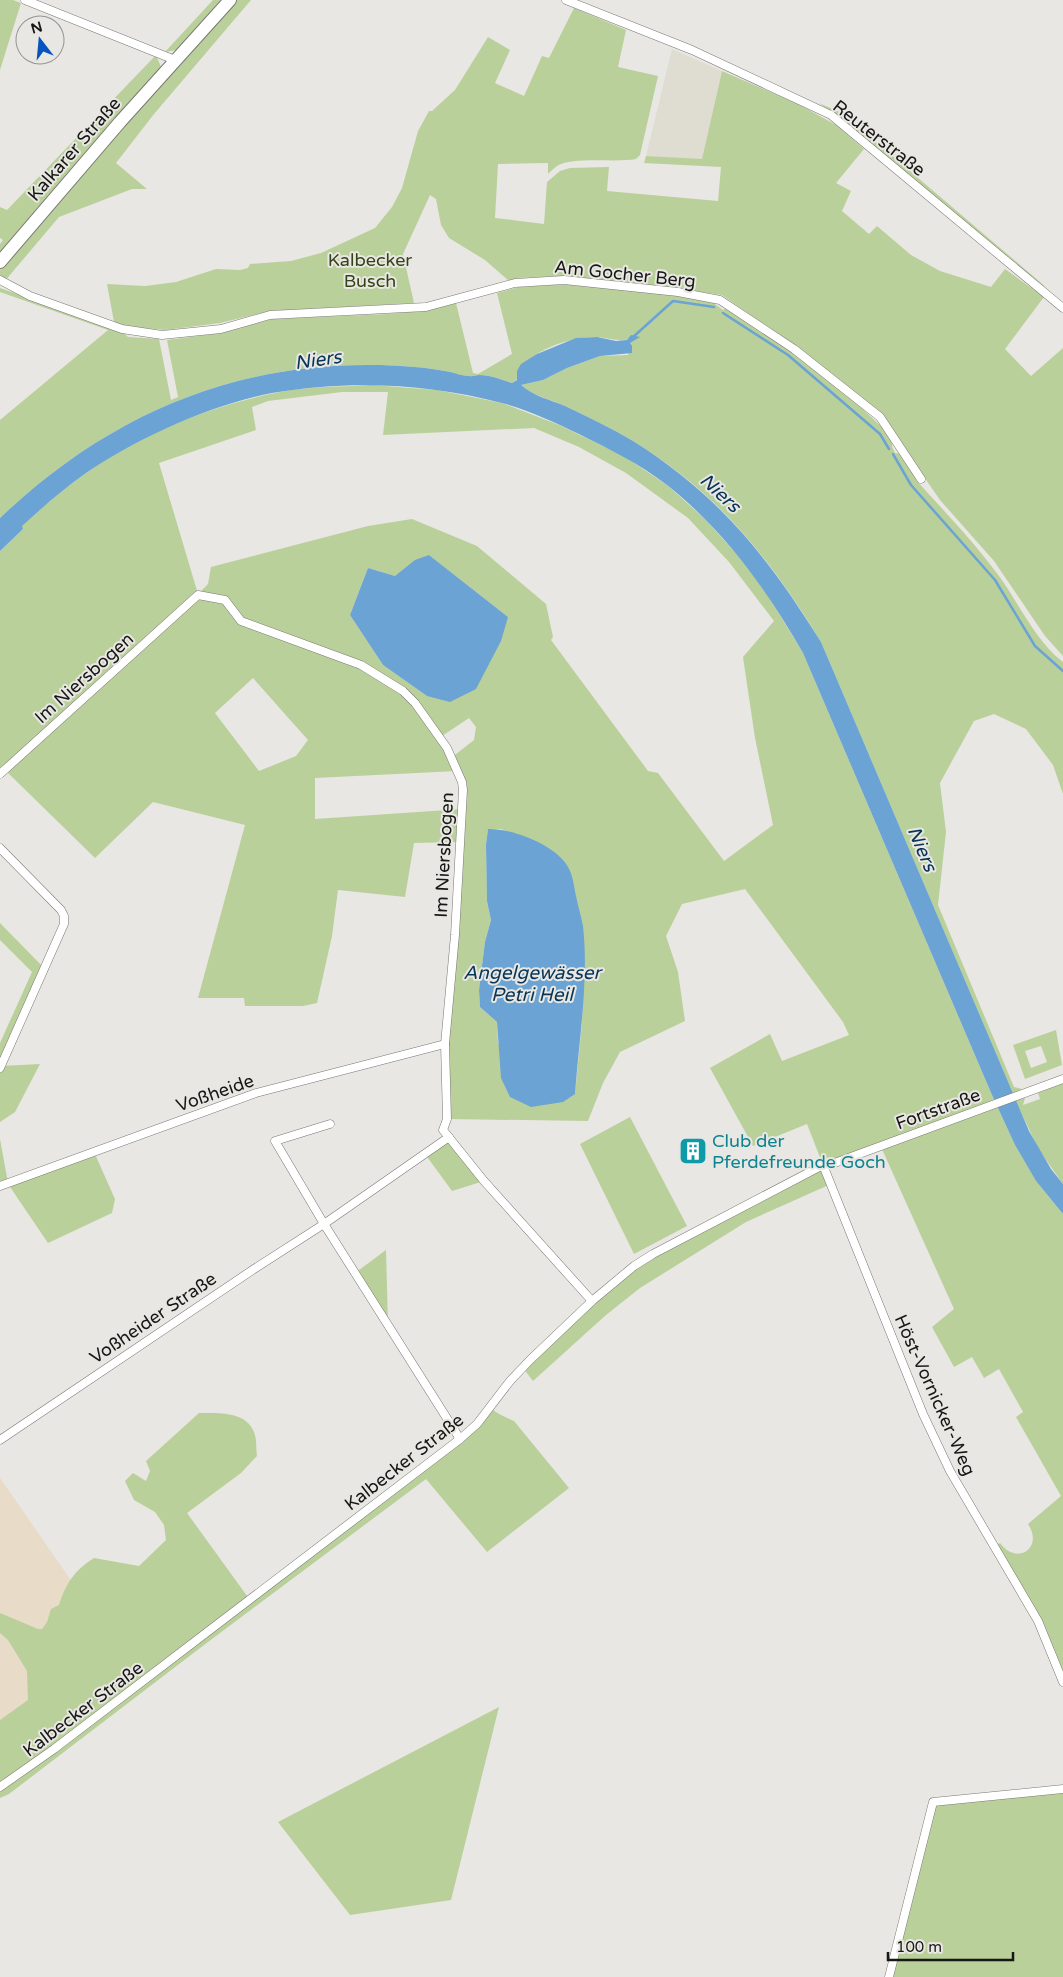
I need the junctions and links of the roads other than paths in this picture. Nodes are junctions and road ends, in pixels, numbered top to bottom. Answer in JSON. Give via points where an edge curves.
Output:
{"nodes":[{"id":1,"x":25,"y":0,"type":"edge"},
{"id":2,"x":230,"y":0,"type":"edge"},
{"id":3,"x":566,"y":0,"type":"edge"},
{"id":4,"x":175,"y":60,"type":"junction"},
{"id":5,"x":0,"y":262,"type":"edge"},
{"id":6,"x":0,"y":280,"type":"edge"},
{"id":7,"x":1063,"y":308,"type":"edge"},
{"id":8,"x":920,"y":479,"type":"dead end"},
{"id":9,"x":0,"y":774,"type":"edge"},
{"id":10,"x":0,"y":848,"type":"edge"},
{"id":11,"x":445,"y":1044,"type":"junction"},
{"id":12,"x":0,"y":1068,"type":"edge"},
{"id":13,"x":1063,"y":1079,"type":"edge"},
{"id":14,"x":330,"y":1124,"type":"dead end"},
{"id":15,"x":449,"y":1137,"type":"junction"},
{"id":16,"x":823,"y":1166,"type":"junction"},
{"id":17,"x":0,"y":1186,"type":"edge"},
{"id":18,"x":324,"y":1224,"type":"junction"},
{"id":19,"x":592,"y":1301,"type":"junction"},
{"id":20,"x":460,"y":1439,"type":"junction"},
{"id":21,"x":0,"y":1440,"type":"edge"},
{"id":22,"x":1063,"y":1682,"type":"edge"},
{"id":23,"x":0,"y":1787,"type":"edge"},
{"id":24,"x":1063,"y":1789,"type":"edge"},
{"id":25,"x":889,"y":1977,"type":"edge"}],
"edges":[{"from":1,"to":4,"type":"street"},
{"from":2,"to":4,"type":"main road","name":"Kalkarer Straße"},
{"from":3,"to":7,"type":"street","name":"Reuterstraße","via":[[692,50],[831,115]]},
{"from":4,"to":5,"type":"main road","name":"Kalkarer Straße"},
{"from":6,"to":8,"type":"street","name":"Am Gocher Berg","via":[[30,296],[122,329],[162,335],[221,329],[270,314],[426,307],[515,283],[564,280],[678,292],[720,300],[794,349],[880,418]]},
{"from":9,"to":11,"type":"street","name":"Im Niersbogen","via":[[198,595],[225,600],[241,621],[361,665],[394,684],[415,703],[447,748],[462,782]]},
{"from":10,"to":12,"type":"street","via":[[61,910],[64,924]]},
{"from":11,"to":15,"type":"street","name":"Im Niersbogen","via":[[446,1119],[443,1130]]},
{"from":11,"to":17,"type":"street","name":"Voßheide","via":[[256,1093]]},
{"from":13,"to":16,"type":"street","name":"Fortstraße"},
{"from":14,"to":18,"type":"street","via":[[275,1141]]},
{"from":15,"to":18,"type":"street","name":"Voßheider Straße"},
{"from":15,"to":19,"type":"street","via":[[484,1181]]},
{"from":16,"to":19,"type":"street","name":"Kalbecker Straße","via":[[653,1254]]},
{"from":16,"to":22,"type":"street","name":"Höst-Vornicker-Weg","via":[[923,1414],[950,1471],[1038,1621]]},
{"from":18,"to":20,"type":"street"},
{"from":18,"to":21,"type":"street","name":"Voßheider Straße"},
{"from":19,"to":20,"type":"street","name":"Kalbecker Straße","via":[[531,1359],[477,1424]]},
{"from":20,"to":23,"type":"street","name":"Kalbecker Straße"},
{"from":24,"to":25,"type":"street","via":[[933,1802]]}]}
